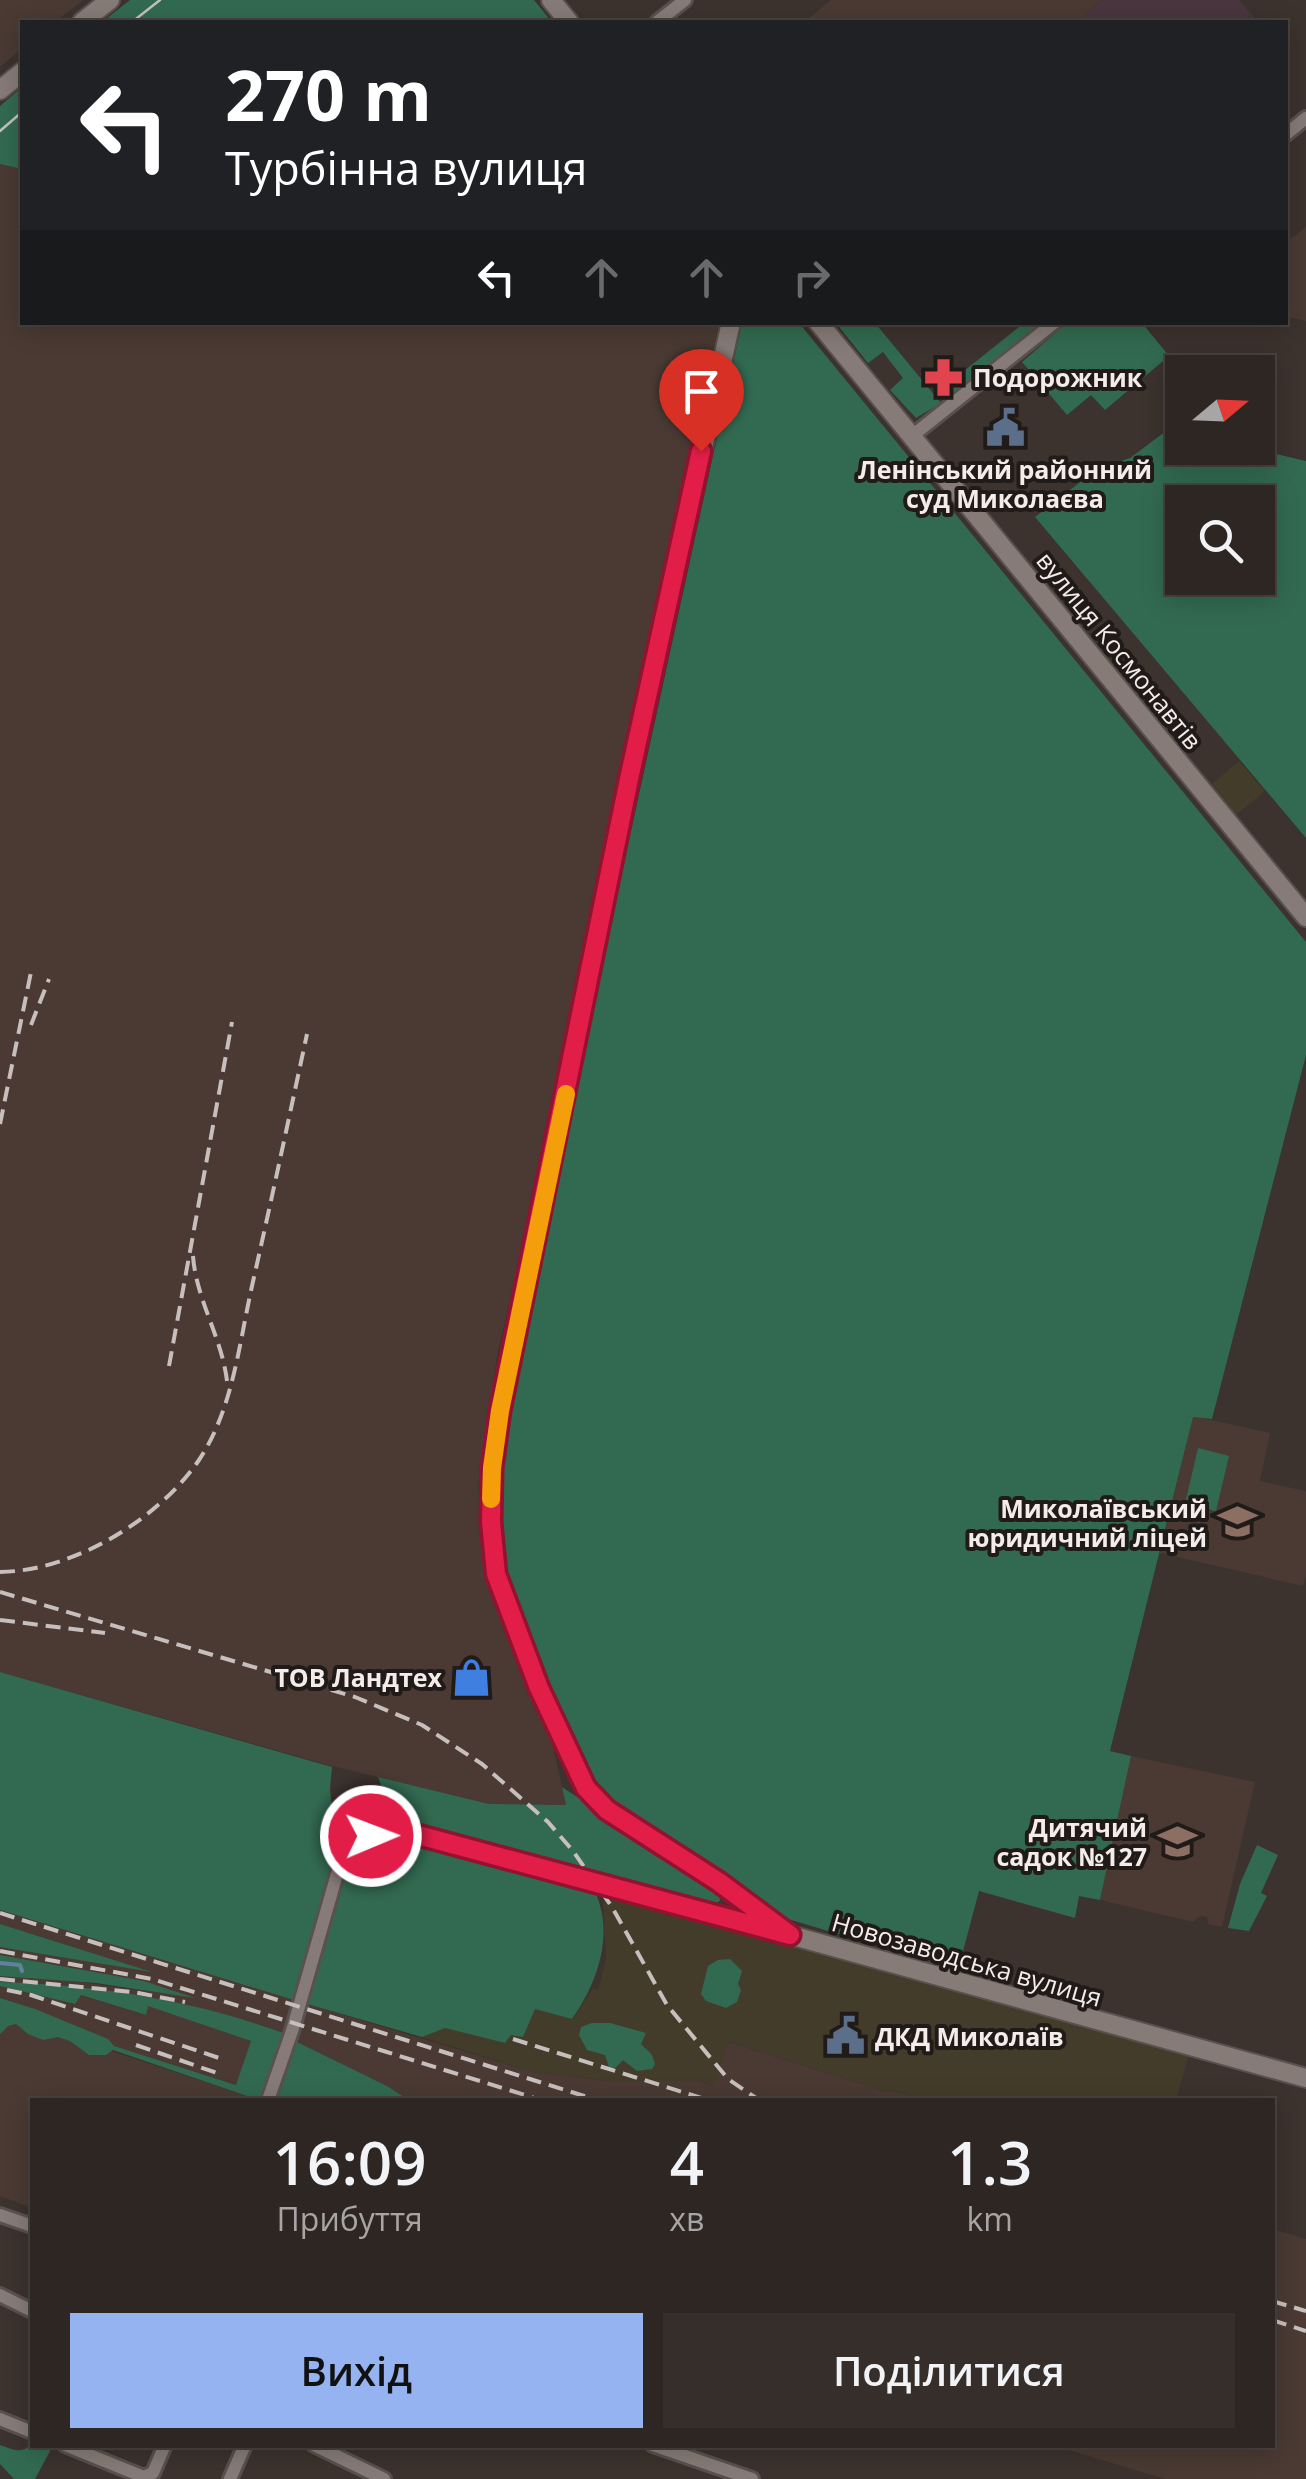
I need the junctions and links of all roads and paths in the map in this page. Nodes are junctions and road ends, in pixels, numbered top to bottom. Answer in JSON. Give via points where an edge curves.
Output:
{"nodes":[{"id":1,"x":110,"y":0,"type":"edge"},
{"id":2,"x":551,"y":0,"type":"edge"},
{"id":3,"x":685,"y":0,"type":"edge"},
{"id":4,"x":85,"y":20,"type":"edge"},
{"id":5,"x":567,"y":20,"type":"edge"},
{"id":6,"x":660,"y":20,"type":"edge"},
{"id":7,"x":20,"y":74,"type":"edge"},
{"id":8,"x":0,"y":90,"type":"edge"},
{"id":9,"x":731,"y":325,"type":"edge"},
{"id":10,"x":820,"y":325,"type":"edge"},
{"id":11,"x":1051,"y":325,"type":"edge"},
{"id":12,"x":912,"y":436,"type":"junction"},
{"id":13,"x":1306,"y":917,"type":"edge"},
{"id":14,"x":790,"y":1935,"type":"junction"},
{"id":15,"x":1306,"y":2078,"type":"edge"},
{"id":16,"x":269,"y":2098,"type":"edge"},
{"id":17,"x":0,"y":2215,"type":"edge"},
{"id":18,"x":30,"y":2225,"type":"edge"},
{"id":19,"x":0,"y":2295,"type":"edge"},
{"id":20,"x":30,"y":2310,"type":"edge"},
{"id":21,"x":0,"y":2419,"type":"edge"},
{"id":22,"x":30,"y":2431,"type":"edge"},
{"id":23,"x":72,"y":2448,"type":"edge"},
{"id":24,"x":164,"y":2448,"type":"edge"},
{"id":25,"x":243,"y":2448,"type":"edge"},
{"id":26,"x":320,"y":2448,"type":"edge"},
{"id":27,"x":662,"y":2448,"type":"edge"},
{"id":28,"x":230,"y":2479,"type":"edge"},
{"id":29,"x":384,"y":2479,"type":"edge"},
{"id":30,"x":752,"y":2479,"type":"edge"}],
"edges":[{"from":1,"to":4,"type":"street"},
{"from":2,"to":5,"type":"street"},
{"from":3,"to":6,"type":"street"},
{"from":7,"to":8,"type":"street"},
{"from":9,"to":14,"type":"street","via":[[629,779],[500,1411],[491,1522],[496,1574],[586,1788],[607,1810]]},
{"from":10,"to":12,"type":"street","name":"вулиця Космонавтів"},
{"from":11,"to":12,"type":"street"},
{"from":12,"to":13,"type":"street","name":"вулиця Космонавтів"},
{"from":14,"to":15,"type":"street","name":"Новозаводська вулиця"},
{"from":14,"to":16,"type":"street","name":"Новозаводська вулиця","via":[[407,1832],[371,1836],[337,1874]]},
{"from":17,"to":18,"type":"street"},
{"from":19,"to":20,"type":"street"},
{"from":21,"to":22,"type":"street"},
{"from":23,"to":24,"type":"street","via":[[144,2477],[153,2474]]},
{"from":25,"to":28,"type":"street"},
{"from":26,"to":29,"type":"street"},
{"from":27,"to":30,"type":"street"}]}
